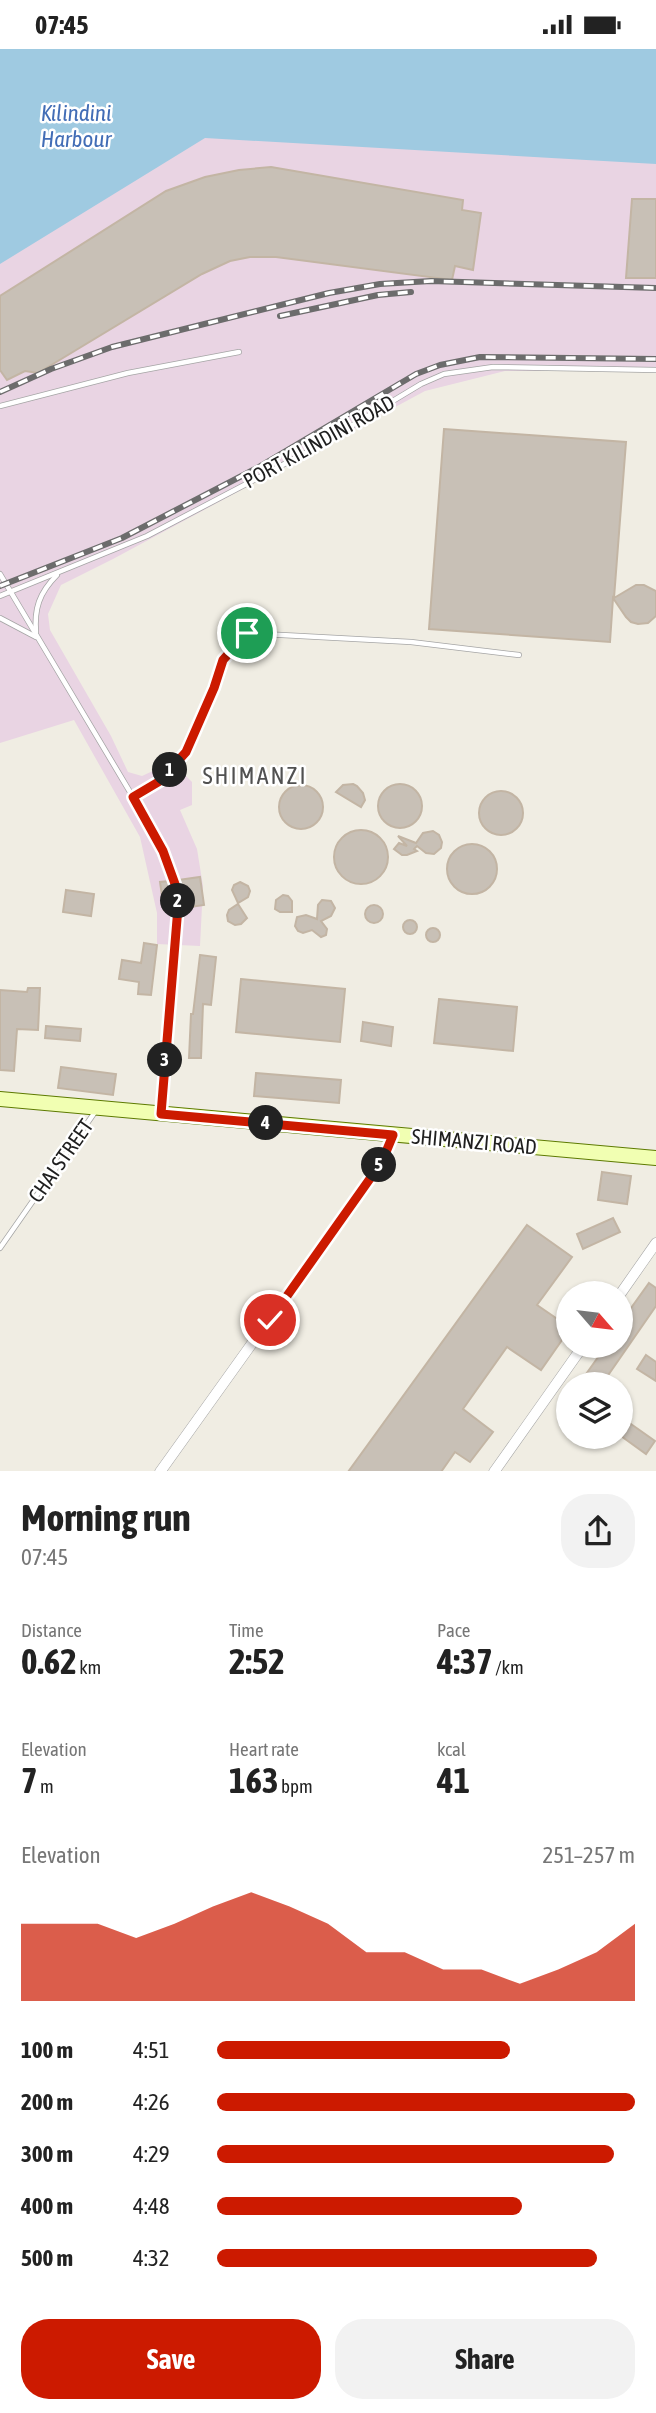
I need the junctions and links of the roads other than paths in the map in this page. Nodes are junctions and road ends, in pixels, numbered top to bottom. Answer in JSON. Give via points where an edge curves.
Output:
{"nodes":[{"id":1,"x":239,"y":352,"type":"dead end"},
{"id":2,"x":656,"y":370,"type":"edge"},
{"id":3,"x":0,"y":406,"type":"edge"},
{"id":4,"x":60,"y":572,"type":"junction"},
{"id":5,"x":0,"y":574,"type":"edge"},
{"id":6,"x":9,"y":591,"type":"junction"},
{"id":7,"x":0,"y":596,"type":"edge"},
{"id":8,"x":0,"y":618,"type":"edge"},
{"id":9,"x":37,"y":638,"type":"junction"},
{"id":10,"x":519,"y":655,"type":"dead end"},
{"id":11,"x":133,"y":797,"type":"junction"},
{"id":12,"x":0,"y":1099,"type":"edge"},
{"id":13,"x":98,"y":1108,"type":"junction"},
{"id":14,"x":161,"y":1114,"type":"junction"},
{"id":15,"x":393,"y":1135,"type":"junction"},
{"id":16,"x":656,"y":1158,"type":"edge"},
{"id":17,"x":656,"y":1243,"type":"edge"},
{"id":18,"x":0,"y":1248,"type":"edge"},
{"id":19,"x":629,"y":1281,"type":"edge"},
{"id":20,"x":575,"y":1358,"type":"edge"},
{"id":21,"x":161,"y":1471,"type":"edge"},
{"id":22,"x":495,"y":1471,"type":"edge"}],
"edges":[{"from":1,"to":3,"type":"lane","via":[[128,373]]},
{"from":2,"to":4,"type":"lane","name":"PORT KILINDINI ROAD","via":[[493,367],[444,374],[147,536]]},
{"from":4,"to":6,"type":"lane","name":"PORT KILINDINI ROAD"},
{"from":4,"to":9,"type":"lane","via":[[45,587],[34,615]]},
{"from":5,"to":6,"type":"lane"},
{"from":6,"to":7,"type":"lane","name":"PORT KILINDINI ROAD"},
{"from":6,"to":9,"type":"lane"},
{"from":8,"to":9,"type":"lane"},
{"from":9,"to":11,"type":"lane"},
{"from":10,"to":11,"type":"lane","via":[[411,642],[247,633],[223,660],[186,752],[160,781]]},
{"from":11,"to":14,"type":"lane","via":[[163,851],[179,895]]},
{"from":12,"to":13,"type":"main road","name":"SHIMANZI ROAD"},
{"from":13,"to":14,"type":"main road","name":"SHIMANZI ROAD"},
{"from":13,"to":18,"type":"lane","name":"CHAI STREET"},
{"from":14,"to":15,"type":"main road","name":"SHIMANZI ROAD"},
{"from":15,"to":16,"type":"main road","name":"SHIMANZI ROAD"},
{"from":15,"to":21,"type":"street","via":[[374,1173]]},
{"from":17,"to":19,"type":"street"},
{"from":20,"to":22,"type":"street"}]}
